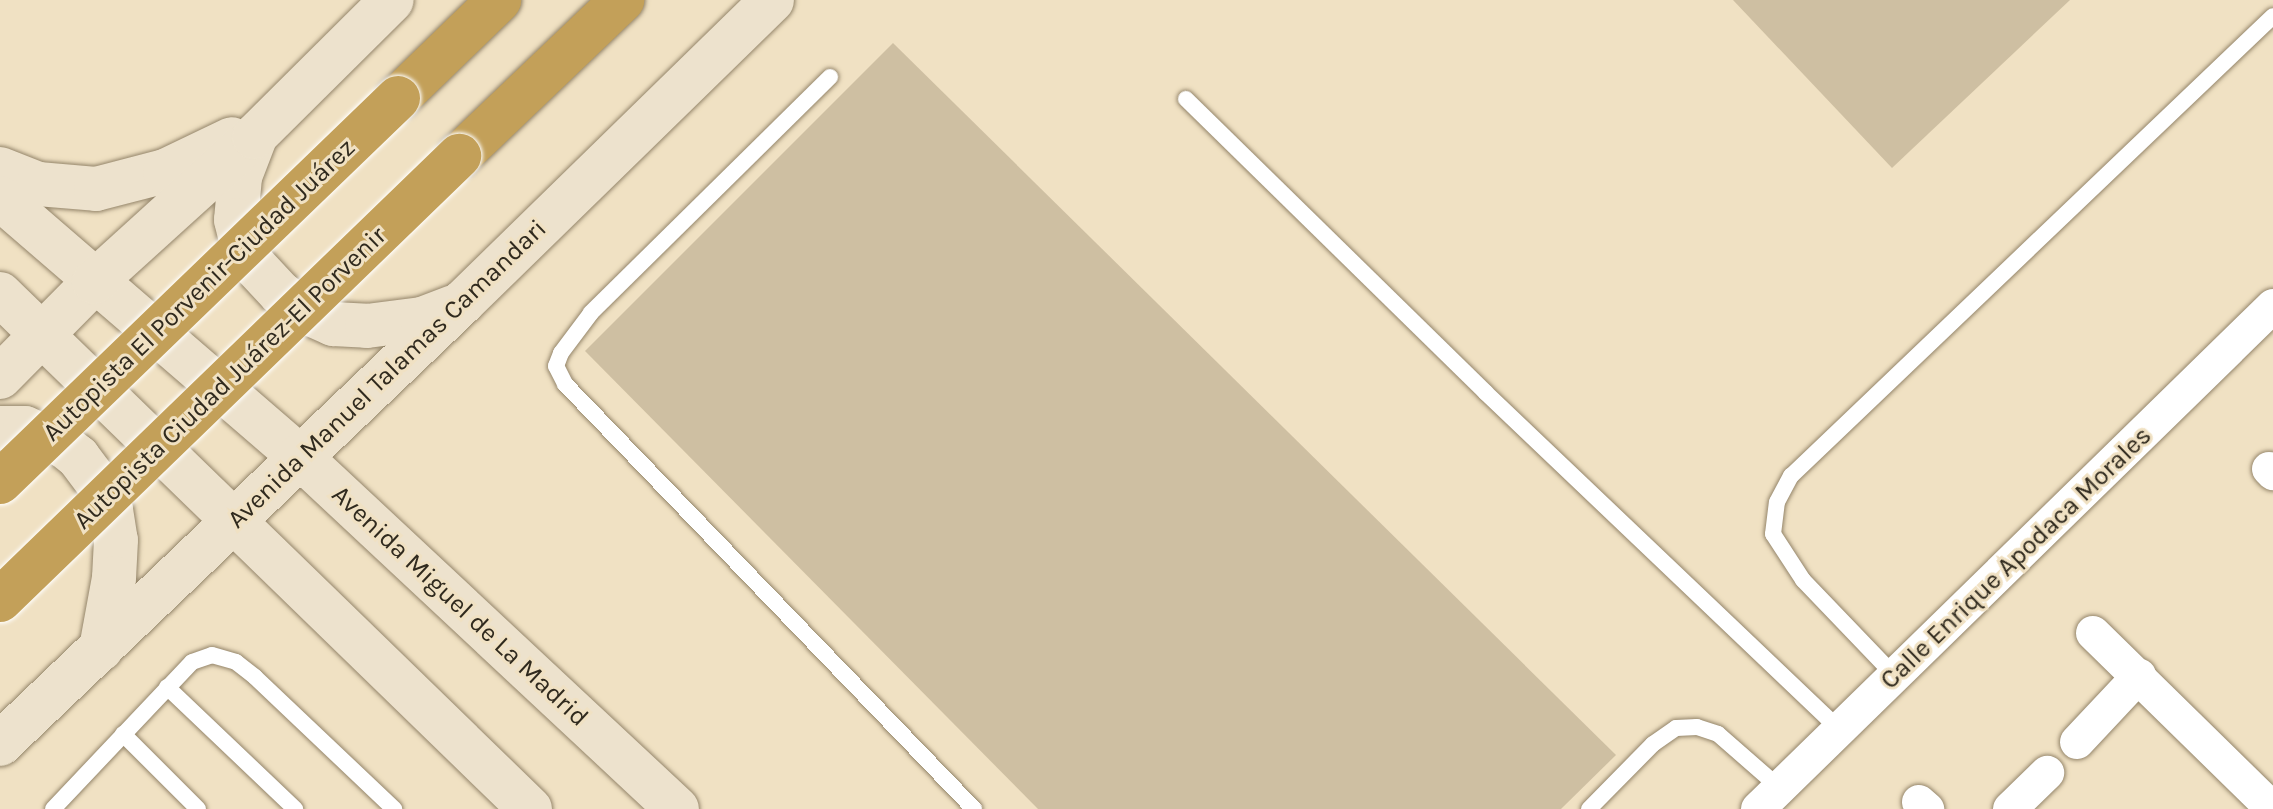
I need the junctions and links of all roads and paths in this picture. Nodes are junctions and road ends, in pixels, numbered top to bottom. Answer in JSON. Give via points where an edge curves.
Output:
{"nodes":[{"id":1,"x":392,"y":0,"type":"edge"},
{"id":2,"x":499,"y":0,"type":"edge"},
{"id":3,"x":622,"y":0,"type":"edge"},
{"id":4,"x":772,"y":0,"type":"edge"},
{"id":5,"x":2273,"y":16,"type":"edge"},
{"id":6,"x":830,"y":77,"type":"dead end"},
{"id":7,"x":1186,"y":99,"type":"dead end"},
{"id":8,"x":267,"y":125,"type":"junction"},
{"id":9,"x":0,"y":169,"type":"edge"},
{"id":10,"x":0,"y":198,"type":"edge"},
{"id":11,"x":94,"y":282,"type":"junction"},
{"id":12,"x":0,"y":294,"type":"edge"},
{"id":13,"x":462,"y":303,"type":"junction"},
{"id":14,"x":2273,"y":306,"type":"edge"},
{"id":15,"x":42,"y":335,"type":"junction"},
{"id":16,"x":0,"y":377,"type":"edge"},
{"id":17,"x":0,"y":428,"type":"edge"},
{"id":18,"x":299,"y":456,"type":"junction"},
{"id":19,"x":0,"y":482,"type":"edge"},
{"id":20,"x":233,"y":521,"type":"junction"},
{"id":21,"x":0,"y":600,"type":"edge"},
{"id":22,"x":2093,"y":633,"type":"dead end"},
{"id":23,"x":101,"y":649,"type":"junction"},
{"id":24,"x":1895,"y":676,"type":"junction"},
{"id":25,"x":2139,"y":676,"type":"junction"},
{"id":26,"x":167,"y":687,"type":"junction"},
{"id":27,"x":1840,"y":730,"type":"junction"},
{"id":28,"x":123,"y":734,"type":"junction"},
{"id":29,"x":2077,"y":742,"type":"dead end"},
{"id":30,"x":0,"y":744,"type":"edge"},
{"id":31,"x":2047,"y":773,"type":"dead end"},
{"id":32,"x":1769,"y":798,"type":"edge"},
{"id":33,"x":53,"y":809,"type":"edge"},
{"id":34,"x":198,"y":809,"type":"edge"},
{"id":35,"x":295,"y":809,"type":"edge"},
{"id":36,"x":394,"y":809,"type":"edge"},
{"id":37,"x":530,"y":809,"type":"edge"},
{"id":38,"x":677,"y":809,"type":"edge"},
{"id":39,"x":974,"y":809,"type":"edge"},
{"id":40,"x":1589,"y":809,"type":"edge"},
{"id":41,"x":2010,"y":809,"type":"edge"},
{"id":42,"x":2273,"y":809,"type":"edge"}],
"edges":[{"from":1,"to":8,"type":"main road"},
{"from":2,"to":19,"type":"highway","name":"Autopista El Porvenir-Ciudad Juárez","bridge":true},
{"from":3,"to":21,"type":"highway","name":"Autopista Ciudad Juárez-El Porvenir","bridge":true},
{"from":4,"to":13,"type":"main road","name":"Avenida Manuel Talamas Camandari"},
{"from":5,"to":24,"type":"lane","via":[[1791,476],[1777,502],[1773,534],[1803,580]]},
{"from":6,"to":39,"type":"lane","via":[[591,313],[556,366],[565,384]]},
{"from":7,"to":27,"type":"lane"},
{"from":8,"to":9,"type":"main road","via":[[131,182],[96,189],[38,184]]},
{"from":8,"to":11,"type":"main road"},
{"from":8,"to":13,"type":"main road","via":[[240,177],[236,220],[253,264],[280,293],[333,324],[367,326],[422,319]]},
{"from":10,"to":11,"type":"main road","name":"Avenida Miguel de La Madrid"},
{"from":11,"to":15,"type":"main road"},
{"from":11,"to":18,"type":"main road","name":"Avenida Miguel de La Madrid"},
{"from":12,"to":15,"type":"main road"},
{"from":13,"to":18,"type":"main road","name":"Avenida Manuel Talamas Camandari"},
{"from":14,"to":24,"type":"street","name":"Calle Enrique Apodaca Morales"},
{"from":15,"to":16,"type":"main road"},
{"from":15,"to":20,"type":"main road"},
{"from":17,"to":23,"type":"main road","via":[[25,428],[55,441],[78,457],[102,489],[116,540]]},
{"from":18,"to":20,"type":"main road","name":"Avenida Manuel Talamas Camandari"},
{"from":18,"to":38,"type":"main road","name":"Avenida Miguel de La Madrid"},
{"from":20,"to":23,"type":"main road","name":"Avenida Manuel Talamas Camandari"},
{"from":20,"to":37,"type":"main road"},
{"from":22,"to":25,"type":"street"},
{"from":23,"to":30,"type":"main road","name":"Avenida Manuel Talamas Camandari"},
{"from":24,"to":27,"type":"street","name":"Calle Enrique Apodaca Morales"},
{"from":25,"to":29,"type":"street"},
{"from":25,"to":42,"type":"street"},
{"from":26,"to":28,"type":"lane"},
{"from":26,"to":35,"type":"lane"},
{"from":26,"to":36,"type":"lane","via":[[192,662],[212,655],[236,662]]},
{"from":27,"to":32,"type":"street","name":"Calle Enrique Apodaca Morales"},
{"from":28,"to":33,"type":"lane"},
{"from":28,"to":34,"type":"lane"},
{"from":31,"to":41,"type":"street"},
{"from":32,"to":40,"type":"lane","via":[[1718,734],[1676,728]]}]}
